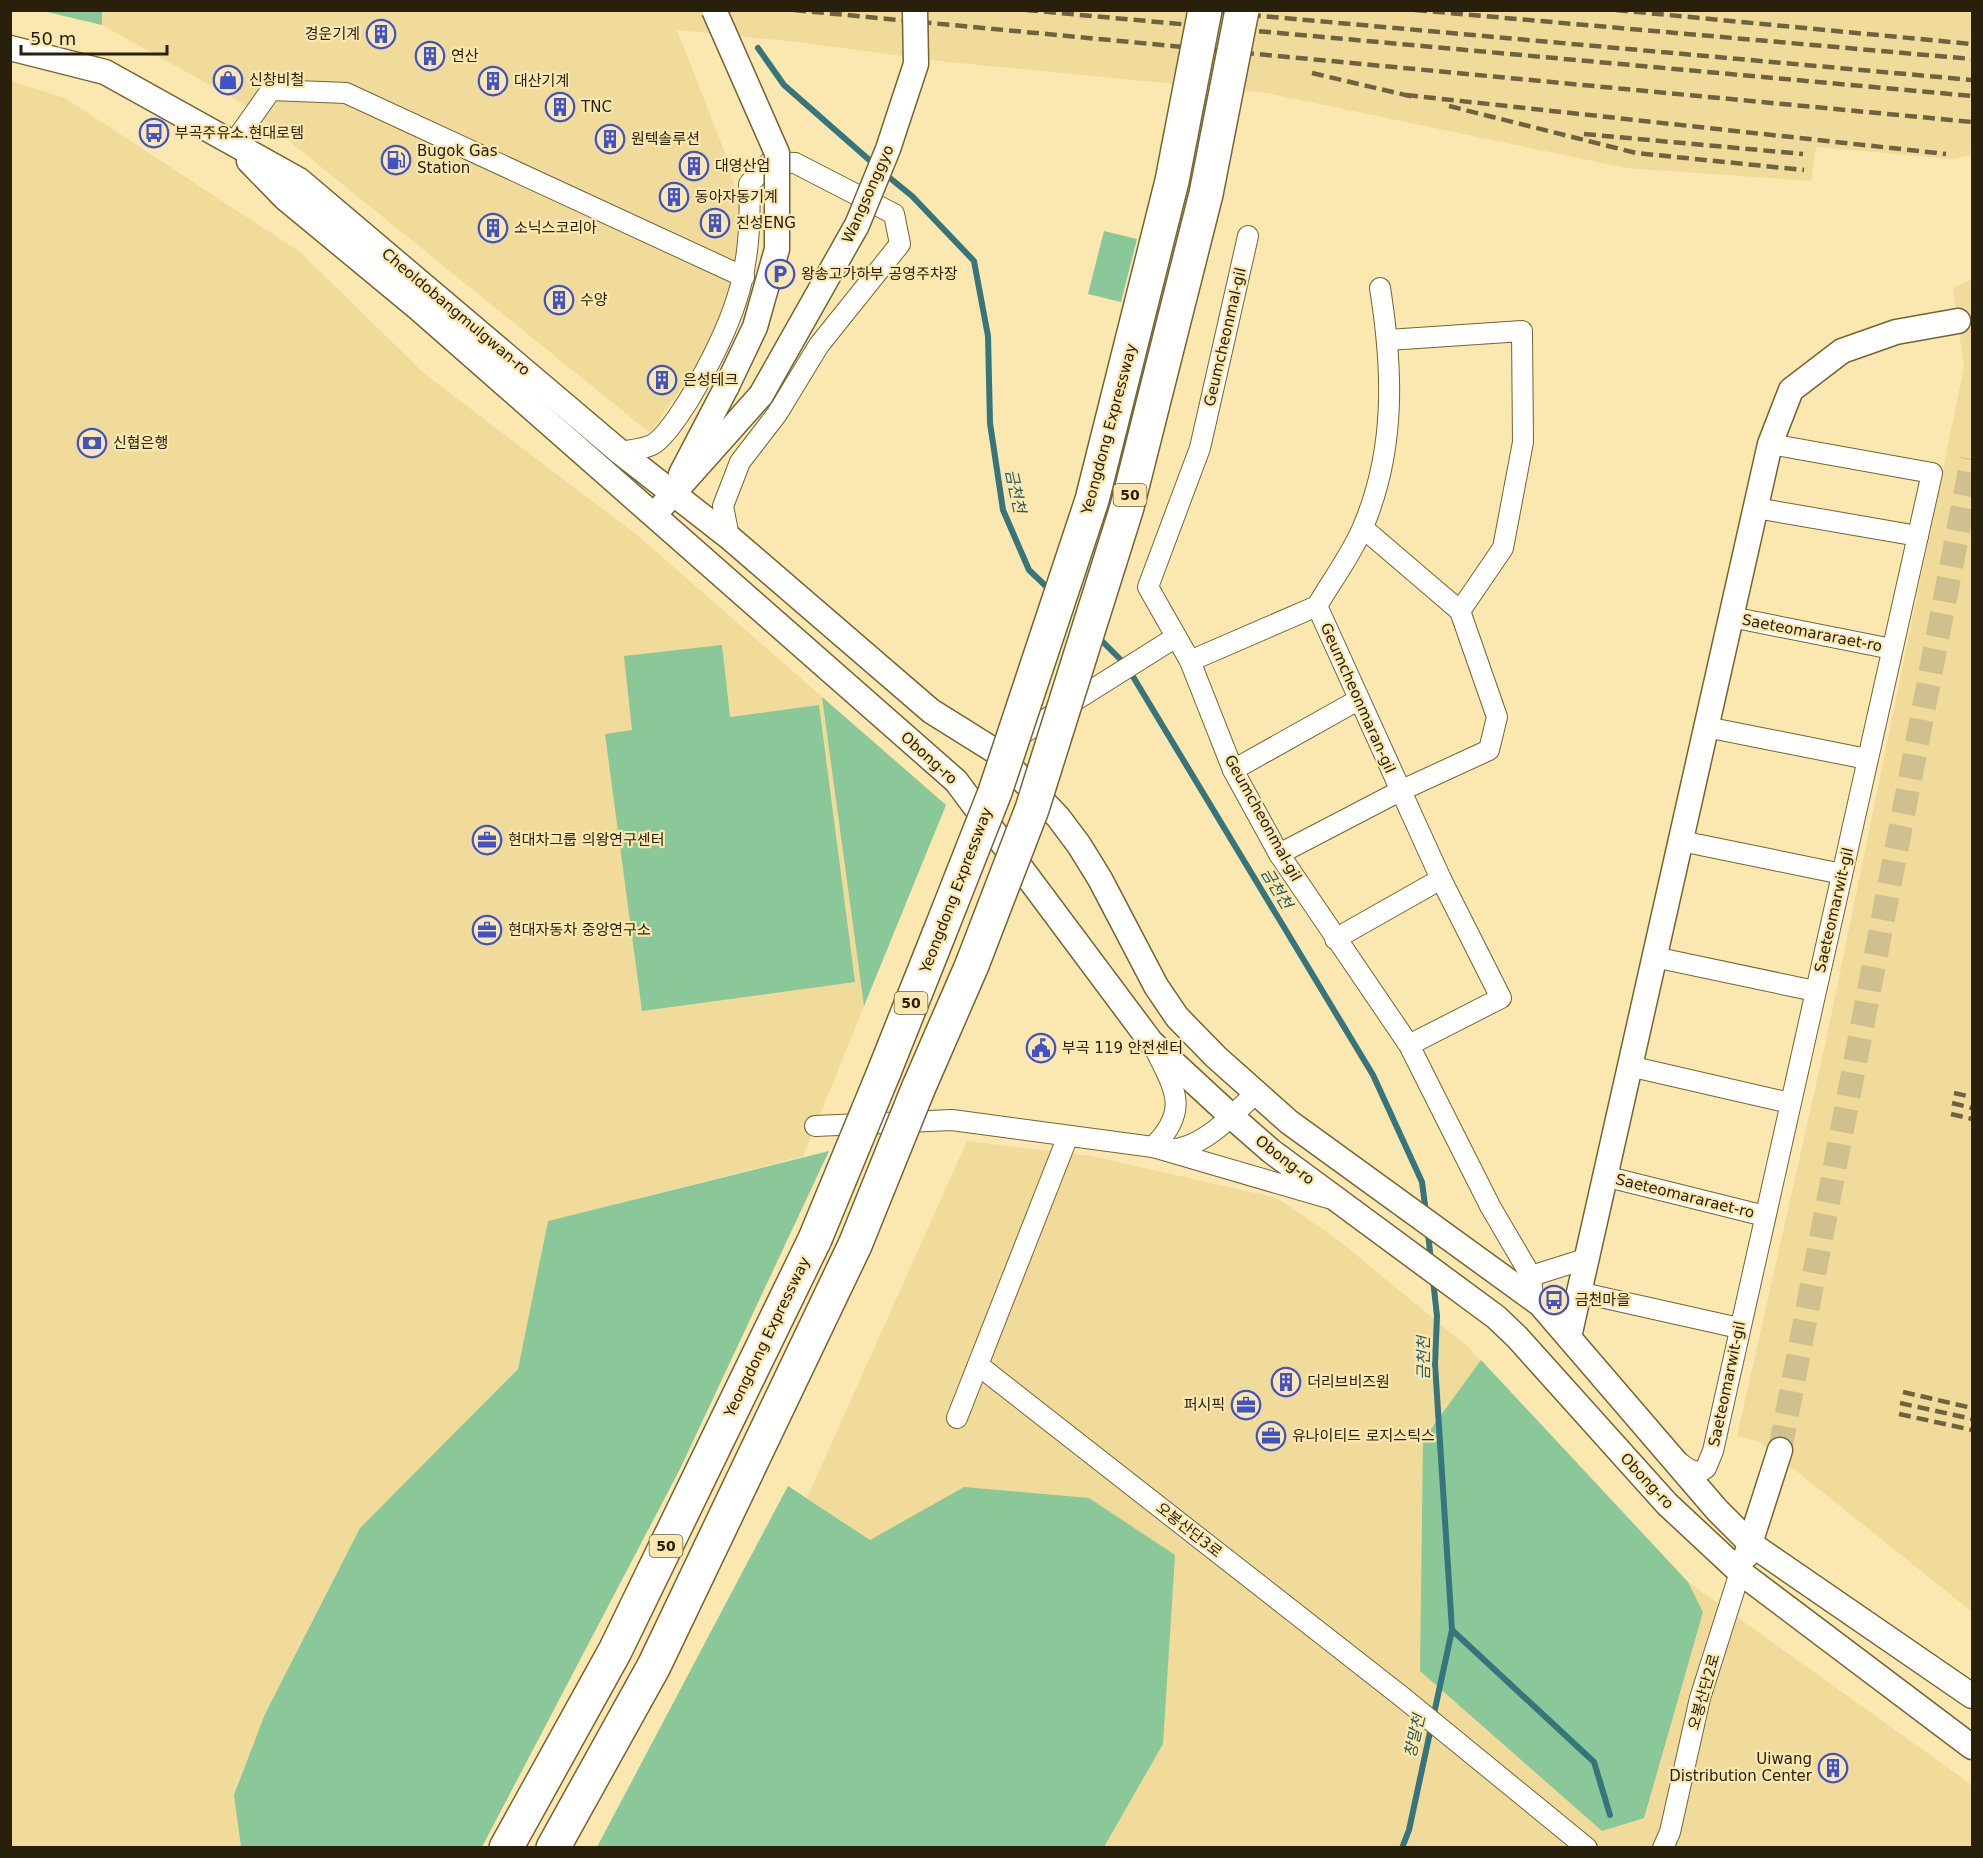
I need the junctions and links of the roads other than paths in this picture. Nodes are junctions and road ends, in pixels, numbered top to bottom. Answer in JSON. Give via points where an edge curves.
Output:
{"nodes":[{"id":1,"x":714,"y":10,"type":"edge"},
{"id":2,"x":915,"y":10,"type":"edge"},
{"id":3,"x":1204,"y":10,"type":"edge"},
{"id":4,"x":1242,"y":10,"type":"edge"},
{"id":5,"x":10,"y":48,"type":"edge"},
{"id":6,"x":233,"y":144,"type":"junction"},
{"id":7,"x":1248,"y":236,"type":"dead end"},
{"id":8,"x":744,"y":277,"type":"junction"},
{"id":9,"x":1380,"y":288,"type":"dead end"},
{"id":10,"x":1958,"y":321,"type":"dead end"},
{"id":11,"x":1388,"y":340,"type":"junction"},
{"id":12,"x":1770,"y":444,"type":"junction"},
{"id":13,"x":620,"y":452,"type":"junction"},
{"id":14,"x":672,"y":493,"type":"junction"},
{"id":15,"x":1756,"y":508,"type":"junction"},
{"id":16,"x":653,"y":517,"type":"junction"},
{"id":17,"x":1362,"y":528,"type":"junction"},
{"id":18,"x":1918,"y":536,"type":"junction"},
{"id":19,"x":729,"y":537,"type":"junction"},
{"id":20,"x":1317,"y":606,"type":"junction"},
{"id":21,"x":1460,"y":611,"type":"junction"},
{"id":22,"x":1731,"y":617,"type":"junction"},
{"id":23,"x":1176,"y":637,"type":"junction"},
{"id":24,"x":1892,"y":649,"type":"junction"},
{"id":25,"x":1190,"y":661,"type":"junction"},
{"id":26,"x":1358,"y":700,"type":"junction"},
{"id":27,"x":1706,"y":727,"type":"junction"},
{"id":28,"x":995,"y":751,"type":"junction"},
{"id":29,"x":1868,"y":759,"type":"junction"},
{"id":30,"x":1233,"y":770,"type":"junction"},
{"id":31,"x":1400,"y":791,"type":"junction"},
{"id":32,"x":1681,"y":841,"type":"junction"},
{"id":33,"x":1279,"y":854,"type":"junction"},
{"id":34,"x":1842,"y":874,"type":"junction"},
{"id":35,"x":1441,"y":879,"type":"junction"},
{"id":36,"x":1335,"y":939,"type":"junction"},
{"id":37,"x":1654,"y":957,"type":"junction"},
{"id":38,"x":1815,"y":991,"type":"junction"},
{"id":39,"x":1151,"y":1042,"type":"junction"},
{"id":40,"x":1409,"y":1045,"type":"junction"},
{"id":41,"x":1629,"y":1066,"type":"junction"},
{"id":42,"x":1256,"y":1093,"type":"junction"},
{"id":43,"x":1790,"y":1103,"type":"junction"},
{"id":44,"x":1230,"y":1116,"type":"junction"},
{"id":45,"x":815,"y":1126,"type":"dead end"},
{"id":46,"x":1068,"y":1136,"type":"junction"},
{"id":47,"x":1153,"y":1148,"type":"junction"},
{"id":48,"x":1604,"y":1176,"type":"junction"},
{"id":49,"x":1337,"y":1200,"type":"junction"},
{"id":50,"x":1765,"y":1216,"type":"junction"},
{"id":51,"x":1585,"y":1259,"type":"junction"},
{"id":52,"x":1532,"y":1287,"type":"junction"},
{"id":53,"x":1578,"y":1292,"type":"junction"},
{"id":54,"x":1739,"y":1328,"type":"junction"},
{"id":55,"x":1569,"y":1337,"type":"junction"},
{"id":56,"x":978,"y":1365,"type":"junction"},
{"id":57,"x":957,"y":1418,"type":"dead end"},
{"id":58,"x":1780,"y":1450,"type":"tunnel mouth"},
{"id":59,"x":1672,"y":1458,"type":"junction"},
{"id":60,"x":1751,"y":1544,"type":"junction"},
{"id":61,"x":1740,"y":1572,"type":"junction"},
{"id":62,"x":1972,"y":1696,"type":"edge"},
{"id":63,"x":1972,"y":1747,"type":"edge"},
{"id":64,"x":506,"y":1848,"type":"edge"},
{"id":65,"x":554,"y":1848,"type":"edge"},
{"id":66,"x":1587,"y":1848,"type":"edge"},
{"id":67,"x":1664,"y":1848,"type":"edge"}],
"edges":[{"from":1,"to":14,"type":"street","bridge":true,"via":[[777,153],[777,249],[755,327]]},
{"from":2,"to":14,"type":"street","name":"Wangsonggyo","bridge":true,"via":[[916,64],[857,225],[761,395]]},
{"from":3,"to":64,"type":"highway","name":"Yeongdong Expressway","number":"50","bridge":true,"via":[[1172,181],[1092,500],[995,792],[815,1239],[615,1651]]},
{"from":4,"to":65,"type":"highway","number":"50","bridge":true,"via":[[1206,195],[1127,507],[1032,809],[972,965],[855,1245],[654,1666]]},
{"from":5,"to":6,"type":"street","name":"Cheoldobangmulgwan-ro","via":[[105,72]]},
{"from":6,"to":8,"type":"street","via":[[271,90],[346,93]]},
{"from":6,"to":13,"type":"street","name":"Cheoldobangmulgwan-ro","via":[[299,180]]},
{"from":6,"to":16,"type":"street","name":"Cheoldobangmulgwan-ro","via":[[285,198],[418,308]]},
{"from":7,"to":23,"type":"street","name":"Geumcheonmal-gil","via":[[1200,448],[1148,587]]},
{"from":8,"to":13,"type":"street","via":[[732,319],[687,405],[655,444]]},
{"from":8,"to":19,"type":"street","via":[[750,229],[749,184],[770,162],[795,163],[894,214],[900,244],[819,345],[777,414],[740,462],[723,506]]},
{"from":9,"to":11,"type":"street","name":"Geumcheonmaran-gil"},
{"from":10,"to":12,"type":"street","name":"Saeteomararaet-ro","via":[[1896,332],[1842,351],[1791,390]]},
{"from":11,"to":17,"type":"street","name":"Geumcheonmaran-gil","via":[[1391,389],[1387,438],[1380,479]]},
{"from":11,"to":21,"type":"street","via":[[1522,331],[1523,442],[1503,548]]},
{"from":12,"to":15,"type":"street","name":"Saeteomararaet-ro"},
{"from":12,"to":18,"type":"street","name":"Saeteomarwit-gil","via":[[1932,473]]},
{"from":13,"to":14,"type":"street","name":"Cheoldobangmulgwan-ro"},
{"from":14,"to":16,"type":"street"},
{"from":14,"to":19,"type":"street"},
{"from":15,"to":18,"type":"street"},
{"from":15,"to":22,"type":"street","name":"Saeteomararaet-ro"},
{"from":16,"to":39,"type":"street","name":"Obong-ro","via":[[956,781]]},
{"from":17,"to":20,"type":"street","name":"Geumcheonmaran-gil"},
{"from":17,"to":21,"type":"street"},
{"from":18,"to":24,"type":"street","name":"Saeteomarwit-gil"},
{"from":19,"to":28,"type":"street","via":[[931,711]]},
{"from":20,"to":25,"type":"street"},
{"from":20,"to":26,"type":"street","name":"Geumcheonmaran-gil"},
{"from":21,"to":31,"type":"street","via":[[1497,717],[1489,750]]},
{"from":22,"to":24,"type":"street","name":"Saeteomararaet-ro"},
{"from":22,"to":27,"type":"street","name":"Saeteomararaet-ro"},
{"from":23,"to":25,"type":"street","name":"Geumcheonmal-gil"},
{"from":23,"to":28,"type":"street"},
{"from":24,"to":29,"type":"street","name":"Saeteomarwit-gil"},
{"from":25,"to":30,"type":"street","name":"Geumcheonmal-gil"},
{"from":26,"to":30,"type":"street"},
{"from":26,"to":31,"type":"street","name":"Geumcheonmaran-gil"},
{"from":27,"to":29,"type":"street"},
{"from":27,"to":32,"type":"street","name":"Saeteomararaet-ro"},
{"from":28,"to":42,"type":"street","via":[[1079,845],[1177,1017]]},
{"from":29,"to":34,"type":"street","name":"Saeteomarwit-gil"},
{"from":30,"to":33,"type":"street","name":"Geumcheonmal-gil"},
{"from":31,"to":33,"type":"street"},
{"from":31,"to":35,"type":"street","name":"Geumcheonmaran-gil"},
{"from":32,"to":34,"type":"street"},
{"from":32,"to":37,"type":"street","name":"Saeteomararaet-ro"},
{"from":33,"to":36,"type":"street","name":"Geumcheonmal-gil"},
{"from":34,"to":38,"type":"street","name":"Saeteomarwit-gil"},
{"from":35,"to":36,"type":"street"},
{"from":35,"to":40,"type":"street","name":"Geumcheonmaran-gil","via":[[1501,998]]},
{"from":36,"to":40,"type":"street","name":"Geumcheonmal-gil"},
{"from":37,"to":38,"type":"street"},
{"from":37,"to":41,"type":"street","name":"Saeteomararaet-ro"},
{"from":38,"to":43,"type":"street","name":"Saeteomarwit-gil"},
{"from":39,"to":44,"type":"street","name":"Obong-ro"},
{"from":39,"to":47,"type":"street","via":[[1175,1089],[1175,1112],[1167,1133]]},
{"from":40,"to":52,"type":"street","name":"Geumcheonmal-gil"},
{"from":41,"to":43,"type":"street"},
{"from":41,"to":48,"type":"street","name":"Saeteomararaet-ro"},
{"from":42,"to":44,"type":"street"},
{"from":42,"to":52,"type":"street","via":[[1289,1122],[1497,1272]]},
{"from":43,"to":50,"type":"street","name":"Saeteomarwit-gil"},
{"from":44,"to":47,"type":"street","via":[[1197,1141],[1179,1148]]},
{"from":44,"to":49,"type":"street","name":"Obong-ro"},
{"from":45,"to":46,"type":"street","via":[[952,1120]]},
{"from":46,"to":47,"type":"street"},
{"from":46,"to":56,"type":"street"},
{"from":47,"to":49,"type":"street"},
{"from":48,"to":50,"type":"street","name":"Saeteomararaet-ro"},
{"from":48,"to":51,"type":"street","name":"Saeteomararaet-ro"},
{"from":49,"to":61,"type":"street","name":"Obong-ro","via":[[1517,1336],[1667,1504]]},
{"from":50,"to":54,"type":"street","name":"Saeteomarwit-gil"},
{"from":51,"to":52,"type":"street"},
{"from":51,"to":53,"type":"street","name":"Saeteomararaet-ro"},
{"from":52,"to":55,"type":"street"},
{"from":53,"to":54,"type":"street"},
{"from":53,"to":55,"type":"street","name":"Saeteomararaet-ro"},
{"from":54,"to":59,"type":"street","name":"Saeteomarwit-gil","via":[[1706,1468],[1700,1472],[1690,1470]]},
{"from":55,"to":59,"type":"street"},
{"from":56,"to":57,"type":"street"},
{"from":56,"to":66,"type":"street","name":"오봉산단3로","via":[[1401,1696]]},
{"from":58,"to":60,"type":"street"},
{"from":59,"to":60,"type":"street"},
{"from":60,"to":61,"type":"street"},
{"from":60,"to":62,"type":"street"},
{"from":61,"to":63,"type":"street","name":"Obong-ro"},
{"from":61,"to":67,"type":"street","name":"오봉산단2로","via":[[1700,1698]]}]}
